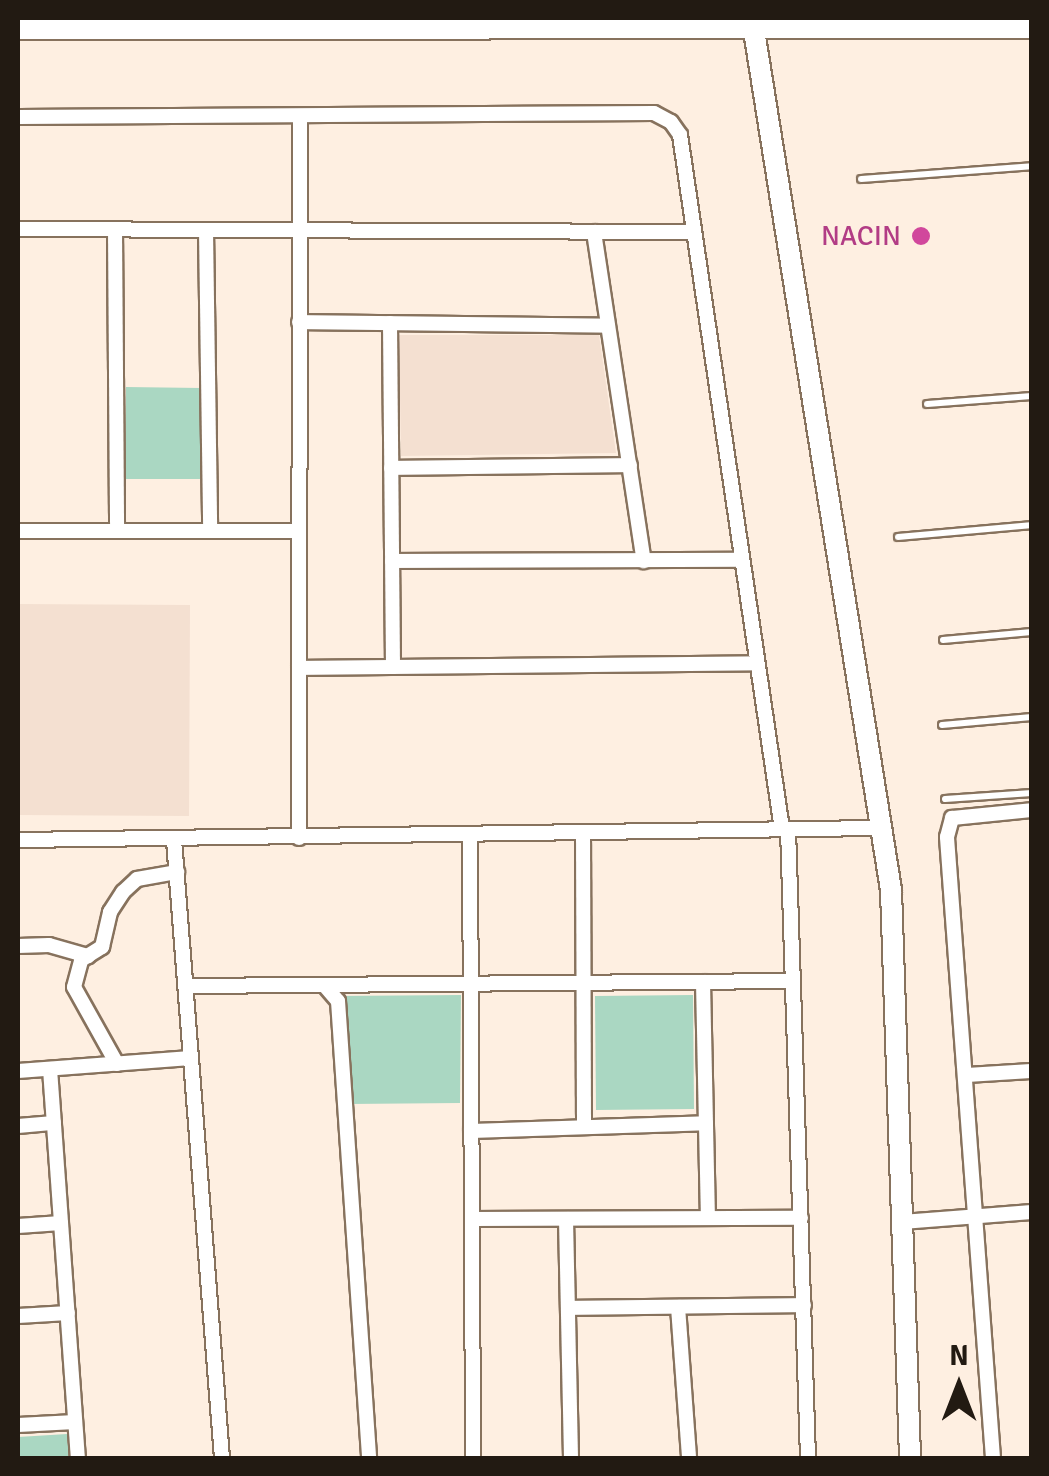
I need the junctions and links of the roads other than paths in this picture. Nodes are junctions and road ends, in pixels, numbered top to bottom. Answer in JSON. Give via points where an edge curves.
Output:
{"nodes":[{"id":1,"x":89,"y":23,"type":"edge"},
{"id":2,"x":392,"y":23,"type":"edge"},
{"id":3,"x":754,"y":23,"type":"edge"},
{"id":4,"x":1032,"y":28,"type":"edge"},
{"id":5,"x":18,"y":29,"type":"edge"},
{"id":6,"x":18,"y":117,"type":"edge"},
{"id":7,"x":300,"y":117,"type":"junction"},
{"id":8,"x":1032,"y":166,"type":"edge"},
{"id":9,"x":861,"y":179,"type":"dead end"},
{"id":10,"x":18,"y":229,"type":"edge"},
{"id":11,"x":115,"y":230,"type":"junction"},
{"id":12,"x":206,"y":230,"type":"junction"},
{"id":13,"x":300,"y":230,"type":"junction"},
{"id":14,"x":594,"y":232,"type":"junction"},
{"id":15,"x":691,"y":232,"type":"junction"},
{"id":16,"x":300,"y":322,"type":"junction"},
{"id":17,"x":390,"y":323,"type":"junction"},
{"id":18,"x":608,"y":326,"type":"junction"},
{"id":19,"x":1032,"y":396,"type":"edge"},
{"id":20,"x":927,"y":404,"type":"dead end"},
{"id":21,"x":630,"y":465,"type":"junction"},
{"id":22,"x":391,"y":468,"type":"junction"},
{"id":23,"x":1032,"y":525,"type":"edge"},
{"id":24,"x":18,"y":531,"type":"edge"},
{"id":25,"x":117,"y":531,"type":"junction"},
{"id":26,"x":210,"y":531,"type":"junction"},
{"id":27,"x":299,"y":531,"type":"junction"},
{"id":28,"x":898,"y":537,"type":"dead end"},
{"id":29,"x":741,"y":560,"type":"junction"},
{"id":30,"x":392,"y":561,"type":"junction"},
{"id":31,"x":644,"y":561,"type":"junction"},
{"id":32,"x":1032,"y":632,"type":"edge"},
{"id":33,"x":943,"y":640,"type":"dead end"},
{"id":34,"x":757,"y":663,"type":"junction"},
{"id":35,"x":394,"y":667,"type":"junction"},
{"id":36,"x":299,"y":668,"type":"junction"},
{"id":37,"x":1032,"y":717,"type":"edge"},
{"id":38,"x":942,"y":725,"type":"dead end"},
{"id":39,"x":1032,"y":793,"type":"edge"},
{"id":40,"x":945,"y":799,"type":"dead end"},
{"id":41,"x":1032,"y":810,"type":"edge"},
{"id":42,"x":881,"y":828,"type":"junction"},
{"id":43,"x":785,"y":829,"type":"junction"},
{"id":44,"x":583,"y":833,"type":"junction"},
{"id":45,"x":470,"y":835,"type":"junction"},
{"id":46,"x":298,"y":838,"type":"junction"},
{"id":47,"x":18,"y":840,"type":"edge"},
{"id":48,"x":174,"y":840,"type":"junction"},
{"id":49,"x":177,"y":872,"type":"junction"},
{"id":50,"x":18,"y":946,"type":"edge"},
{"id":51,"x":88,"y":956,"type":"junction"},
{"id":52,"x":794,"y":981,"type":"junction"},
{"id":53,"x":703,"y":982,"type":"junction"},
{"id":54,"x":584,"y":983,"type":"junction"},
{"id":55,"x":470,"y":984,"type":"junction"},
{"id":56,"x":324,"y":985,"type":"junction"},
{"id":57,"x":186,"y":986,"type":"junction"},
{"id":58,"x":191,"y":1058,"type":"junction"},
{"id":59,"x":117,"y":1064,"type":"junction"},
{"id":60,"x":50,"y":1069,"type":"junction"},
{"id":61,"x":18,"y":1071,"type":"edge"},
{"id":62,"x":1032,"y":1071,"type":"edge"},
{"id":63,"x":966,"y":1075,"type":"junction"},
{"id":64,"x":54,"y":1123,"type":"junction"},
{"id":65,"x":706,"y":1123,"type":"junction"},
{"id":66,"x":18,"y":1126,"type":"edge"},
{"id":67,"x":584,"y":1127,"type":"junction"},
{"id":68,"x":472,"y":1130,"type":"junction"},
{"id":69,"x":1032,"y":1212,"type":"edge"},
{"id":70,"x":978,"y":1216,"type":"junction"},
{"id":71,"x":708,"y":1218,"type":"junction"},
{"id":72,"x":801,"y":1218,"type":"junction"},
{"id":73,"x":472,"y":1219,"type":"junction"},
{"id":74,"x":566,"y":1219,"type":"junction"},
{"id":75,"x":902,"y":1222,"type":"junction"},
{"id":76,"x":61,"y":1223,"type":"junction"},
{"id":77,"x":18,"y":1226,"type":"edge"},
{"id":78,"x":804,"y":1305,"type":"junction"},
{"id":79,"x":678,"y":1307,"type":"junction"},
{"id":80,"x":568,"y":1308,"type":"junction"},
{"id":81,"x":68,"y":1313,"type":"junction"},
{"id":82,"x":18,"y":1316,"type":"edge"},
{"id":83,"x":76,"y":1422,"type":"junction"},
{"id":84,"x":18,"y":1425,"type":"edge"},
{"id":85,"x":78,"y":1458,"type":"edge"},
{"id":86,"x":222,"y":1458,"type":"edge"},
{"id":87,"x":369,"y":1458,"type":"edge"},
{"id":88,"x":473,"y":1458,"type":"edge"},
{"id":89,"x":572,"y":1458,"type":"edge"},
{"id":90,"x":689,"y":1458,"type":"edge"},
{"id":91,"x":808,"y":1458,"type":"edge"},
{"id":92,"x":910,"y":1458,"type":"edge"},
{"id":93,"x":993,"y":1458,"type":"edge"}],
"edges":[{"from":1,"to":2,"type":"street"},
{"from":1,"to":5,"type":"street"},
{"from":2,"to":3,"type":"street"},
{"from":3,"to":4,"type":"street"},
{"from":3,"to":42,"type":"street"},
{"from":6,"to":7,"type":"street"},
{"from":7,"to":13,"type":"street"},
{"from":7,"to":15,"type":"street","via":[[654,113],[680,134]]},
{"from":8,"to":9,"type":"lane"},
{"from":10,"to":11,"type":"street"},
{"from":11,"to":12,"type":"street"},
{"from":11,"to":25,"type":"street"},
{"from":12,"to":13,"type":"street"},
{"from":12,"to":26,"type":"street"},
{"from":13,"to":14,"type":"street"},
{"from":13,"to":16,"type":"street"},
{"from":14,"to":15,"type":"street"},
{"from":14,"to":18,"type":"street"},
{"from":15,"to":29,"type":"street"},
{"from":16,"to":17,"type":"street"},
{"from":16,"to":27,"type":"street"},
{"from":17,"to":18,"type":"street"},
{"from":17,"to":22,"type":"street"},
{"from":18,"to":21,"type":"street"},
{"from":19,"to":20,"type":"lane"},
{"from":21,"to":22,"type":"street"},
{"from":21,"to":31,"type":"street"},
{"from":22,"to":30,"type":"street"},
{"from":23,"to":28,"type":"lane"},
{"from":24,"to":25,"type":"street"},
{"from":25,"to":26,"type":"street"},
{"from":26,"to":27,"type":"street"},
{"from":27,"to":36,"type":"street"},
{"from":29,"to":31,"type":"street"},
{"from":29,"to":34,"type":"street"},
{"from":30,"to":31,"type":"street"},
{"from":30,"to":35,"type":"street"},
{"from":32,"to":33,"type":"lane"},
{"from":34,"to":35,"type":"street"},
{"from":34,"to":43,"type":"street"},
{"from":35,"to":36,"type":"street"},
{"from":36,"to":46,"type":"street"},
{"from":37,"to":38,"type":"lane"},
{"from":39,"to":40,"type":"lane"},
{"from":41,"to":63,"type":"street","via":[[952,818],[947,837]]},
{"from":42,"to":43,"type":"street"},
{"from":42,"to":75,"type":"street","via":[[891,890]]},
{"from":43,"to":44,"type":"street"},
{"from":43,"to":52,"type":"street"},
{"from":44,"to":45,"type":"street"},
{"from":44,"to":54,"type":"street"},
{"from":45,"to":46,"type":"street"},
{"from":45,"to":55,"type":"street"},
{"from":46,"to":48,"type":"street"},
{"from":47,"to":48,"type":"street"},
{"from":48,"to":49,"type":"street"},
{"from":49,"to":51,"type":"street","via":[[137,879],[123,892],[110,912],[102,947]]},
{"from":49,"to":57,"type":"street"},
{"from":50,"to":51,"type":"street","via":[[48,945]]},
{"from":51,"to":59,"type":"street","via":[[74,987]]},
{"from":52,"to":53,"type":"street"},
{"from":52,"to":72,"type":"street"},
{"from":53,"to":54,"type":"street"},
{"from":53,"to":65,"type":"street"},
{"from":54,"to":55,"type":"street"},
{"from":54,"to":67,"type":"street"},
{"from":55,"to":56,"type":"street"},
{"from":55,"to":68,"type":"street"},
{"from":56,"to":57,"type":"street"},
{"from":56,"to":87,"type":"street","via":[[338,1001]]},
{"from":57,"to":58,"type":"street"},
{"from":58,"to":59,"type":"street"},
{"from":58,"to":86,"type":"street"},
{"from":59,"to":60,"type":"street"},
{"from":60,"to":61,"type":"street"},
{"from":60,"to":64,"type":"street"},
{"from":62,"to":63,"type":"street"},
{"from":63,"to":70,"type":"street"},
{"from":64,"to":66,"type":"street"},
{"from":64,"to":76,"type":"street"},
{"from":65,"to":67,"type":"street"},
{"from":65,"to":71,"type":"street"},
{"from":67,"to":68,"type":"street"},
{"from":68,"to":73,"type":"street"},
{"from":69,"to":70,"type":"street"},
{"from":70,"to":75,"type":"street"},
{"from":70,"to":93,"type":"street"},
{"from":71,"to":72,"type":"street"},
{"from":71,"to":74,"type":"street"},
{"from":72,"to":78,"type":"street"},
{"from":73,"to":74,"type":"street"},
{"from":73,"to":88,"type":"street"},
{"from":74,"to":80,"type":"street"},
{"from":75,"to":92,"type":"street"},
{"from":76,"to":77,"type":"street"},
{"from":76,"to":81,"type":"street"},
{"from":78,"to":79,"type":"street"},
{"from":78,"to":91,"type":"street"},
{"from":79,"to":80,"type":"street"},
{"from":79,"to":90,"type":"street"},
{"from":80,"to":89,"type":"street"},
{"from":81,"to":82,"type":"street"},
{"from":81,"to":83,"type":"street"},
{"from":83,"to":84,"type":"street"},
{"from":83,"to":85,"type":"street"}]}
